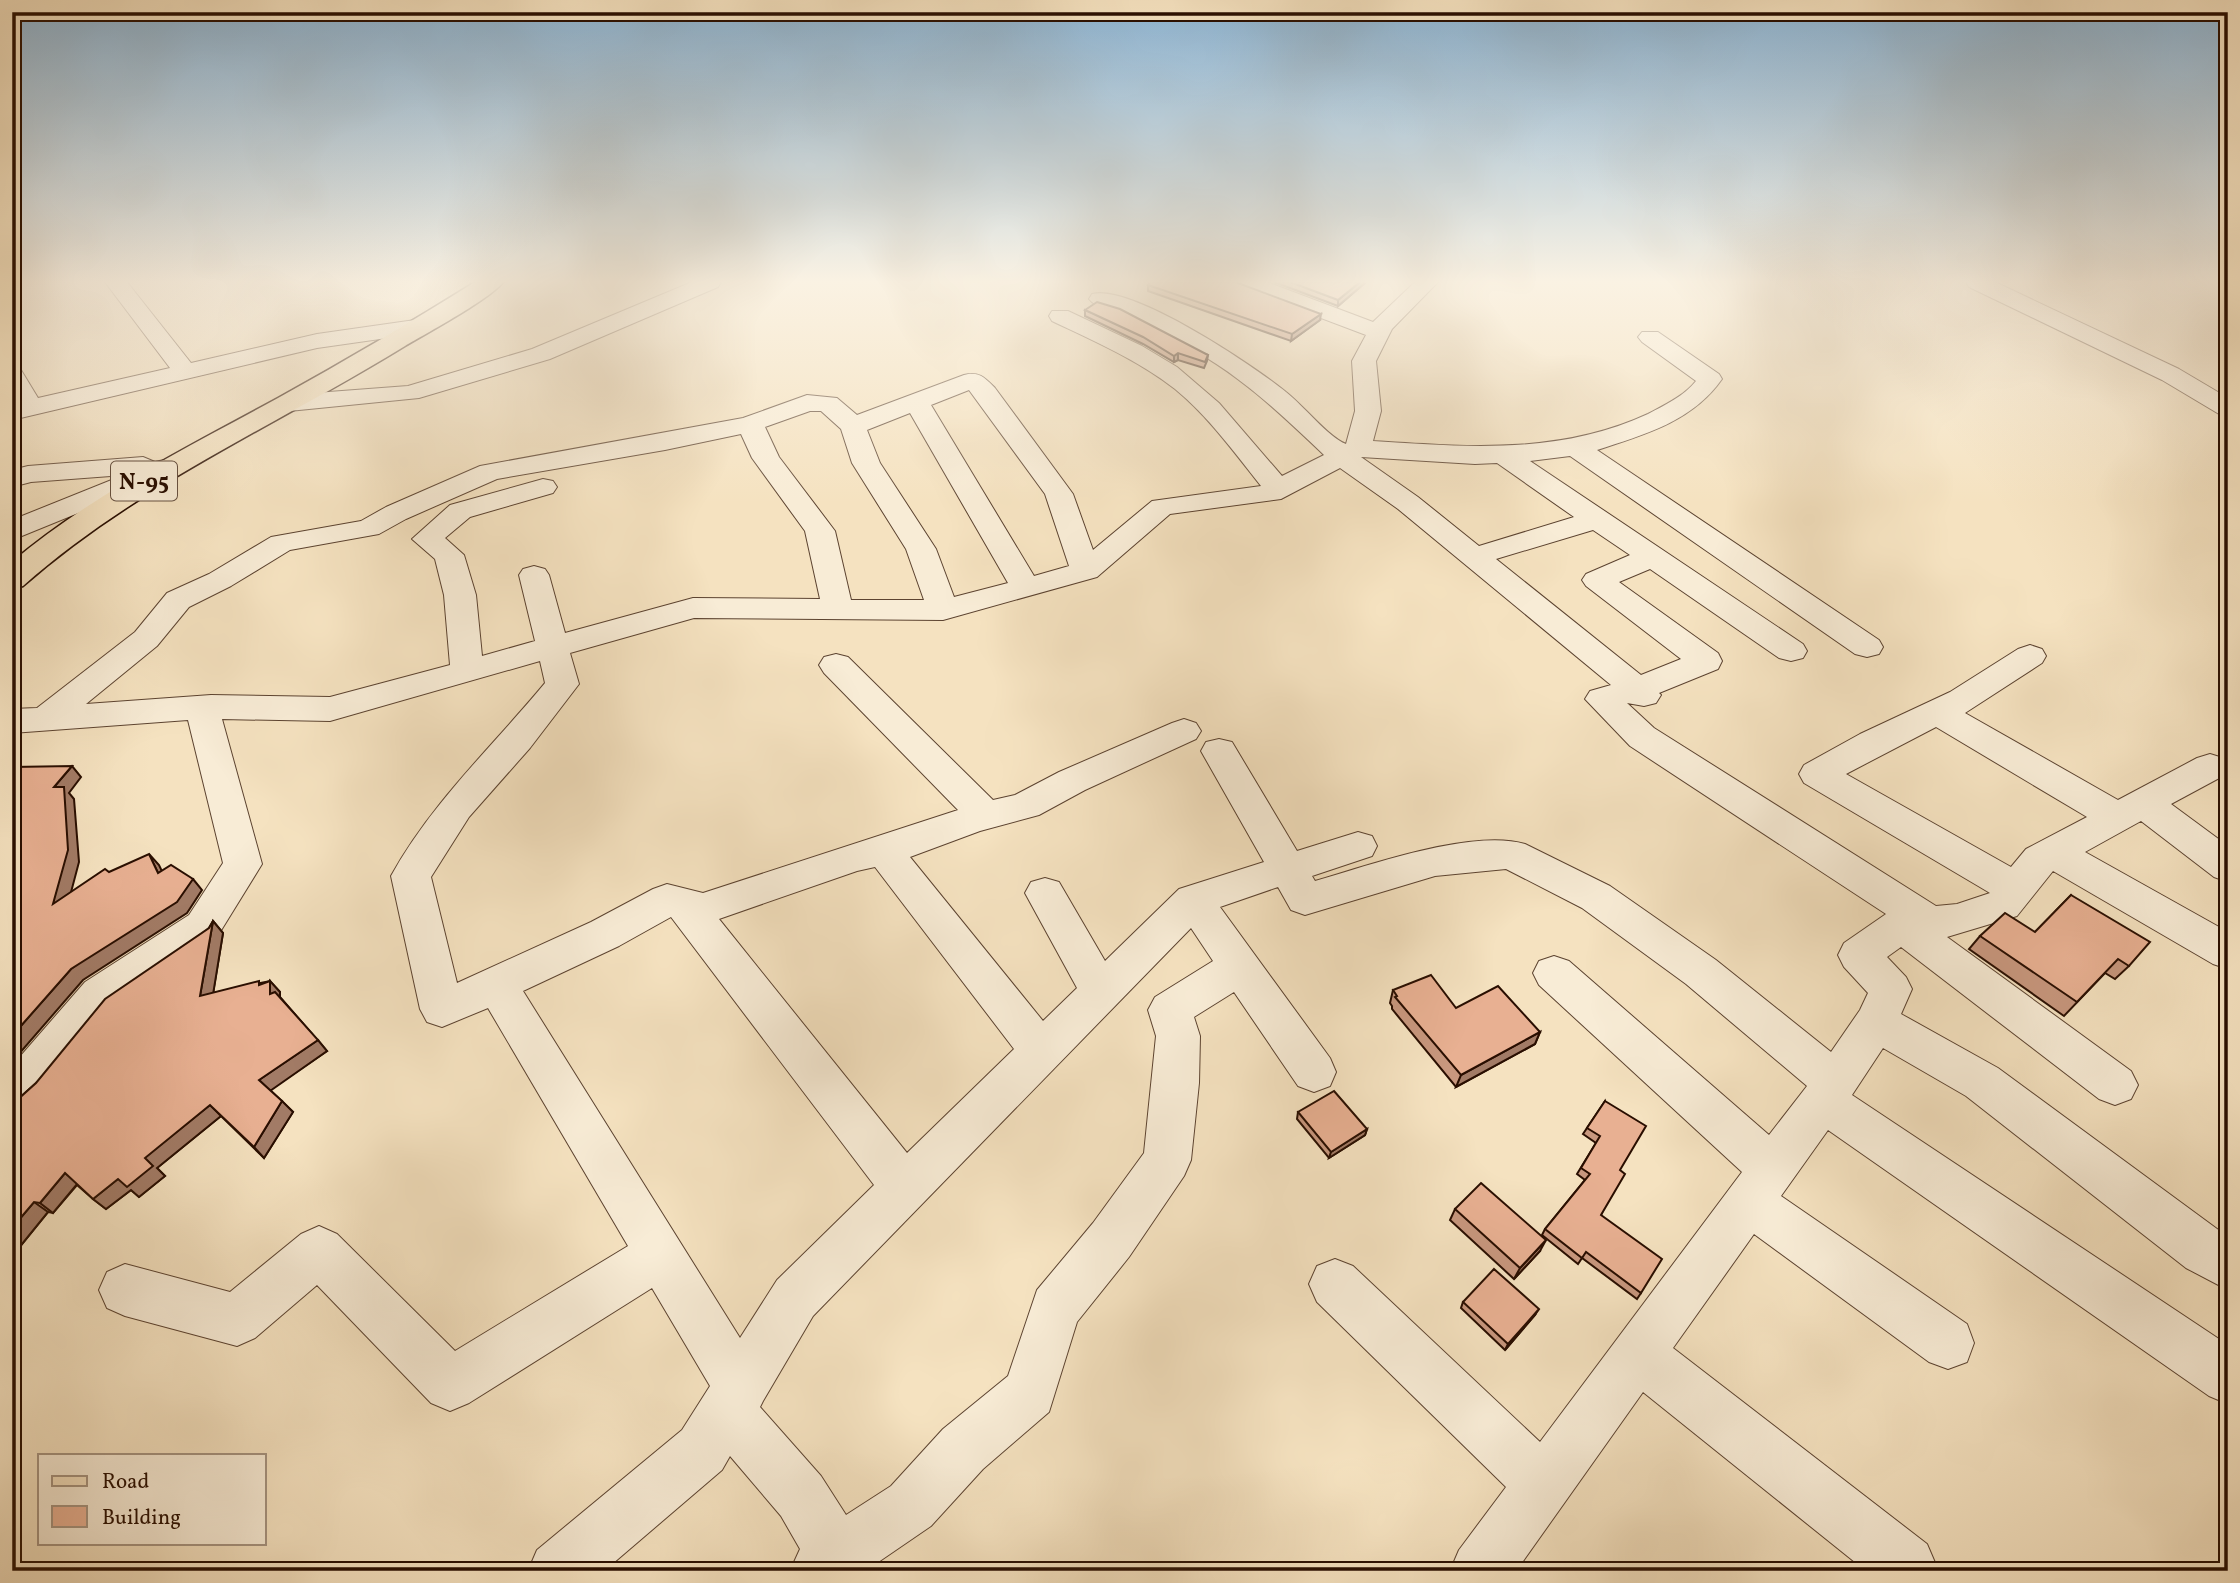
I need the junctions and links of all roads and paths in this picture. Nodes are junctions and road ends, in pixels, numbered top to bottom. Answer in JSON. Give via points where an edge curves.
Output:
{"nodes":[{"id":1,"x":173,"y":356,"type":"edge"},
{"id":2,"x":252,"y":356,"type":"edge"},
{"id":3,"x":370,"y":356,"type":"edge"},
{"id":4,"x":535,"y":356,"type":"edge"},
{"id":5,"x":1139,"y":356,"type":"edge"},
{"id":6,"x":1220,"y":356,"type":"edge"},
{"id":7,"x":1367,"y":356,"type":"edge"},
{"id":8,"x":1677,"y":356,"type":"edge"},
{"id":9,"x":2129,"y":356,"type":"edge"},
{"id":10,"x":185,"y":371,"type":"junction"},
{"id":11,"x":12,"y":375,"type":"edge"},
{"id":12,"x":916,"y":402,"type":"junction"},
{"id":13,"x":289,"y":403,"type":"junction"},
{"id":14,"x":2228,"y":409,"type":"edge"},
{"id":15,"x":22,"y":410,"type":"edge"},
{"id":16,"x":750,"y":424,"type":"junction"},
{"id":17,"x":853,"y":426,"type":"junction"},
{"id":18,"x":1574,"y":447,"type":"junction"},
{"id":19,"x":1349,"y":452,"type":"junction"},
{"id":20,"x":1503,"y":455,"type":"junction"},
{"id":21,"x":178,"y":463,"type":"junction"},
{"id":22,"x":12,"y":479,"type":"edge"},
{"id":23,"x":543,"y":487,"type":"dead end"},
{"id":24,"x":1278,"y":489,"type":"junction"},
{"id":25,"x":1597,"y":519,"type":"junction"},
{"id":26,"x":12,"y":531,"type":"edge"},
{"id":27,"x":1652,"y":556,"type":"junction"},
{"id":28,"x":1473,"y":557,"type":"junction"},
{"id":29,"x":1086,"y":571,"type":"junction"},
{"id":30,"x":534,"y":575,"type":"dead end"},
{"id":31,"x":12,"y":579,"type":"edge"},
{"id":32,"x":1026,"y":587,"type":"junction"},
{"id":33,"x":838,"y":609,"type":"junction"},
{"id":34,"x":943,"y":610,"type":"junction"},
{"id":35,"x":554,"y":646,"type":"junction"},
{"id":36,"x":1867,"y":647,"type":"dead end"},
{"id":37,"x":1791,"y":651,"type":"dead end"},
{"id":38,"x":2030,"y":656,"type":"dead end"},
{"id":39,"x":836,"y":665,"type":"dead end"},
{"id":40,"x":467,"y":671,"type":"junction"},
{"id":41,"x":1640,"y":692,"type":"junction"},
{"id":42,"x":202,"y":708,"type":"junction"},
{"id":43,"x":1937,"y":712,"type":"junction"},
{"id":44,"x":46,"y":718,"type":"junction"},
{"id":45,"x":12,"y":721,"type":"edge"},
{"id":46,"x":1184,"y":731,"type":"dead end"},
{"id":47,"x":1219,"y":751,"type":"dead end"},
{"id":48,"x":2210,"y":767,"type":"dead end"},
{"id":49,"x":2129,"y":809,"type":"junction"},
{"id":50,"x":986,"y":816,"type":"junction"},
{"id":51,"x":1358,"y":846,"type":"dead end"},
{"id":52,"x":884,"y":851,"type":"junction"},
{"id":53,"x":2052,"y":852,"type":"junction"},
{"id":54,"x":2228,"y":867,"type":"edge"},
{"id":55,"x":1288,"y":869,"type":"junction"},
{"id":56,"x":2016,"y":889,"type":"junction"},
{"id":57,"x":1045,"y":892,"type":"dead end"},
{"id":58,"x":1193,"y":901,"type":"junction"},
{"id":59,"x":684,"y":904,"type":"junction"},
{"id":60,"x":1915,"y":923,"type":"junction"},
{"id":61,"x":2228,"y":952,"type":"edge"},
{"id":62,"x":1240,"y":966,"type":"junction"},
{"id":63,"x":1553,"y":973,"type":"dead end"},
{"id":64,"x":496,"y":984,"type":"junction"},
{"id":65,"x":1101,"y":992,"type":"junction"},
{"id":66,"x":1876,"y":1022,"type":"junction"},
{"id":67,"x":1042,"y":1052,"type":"junction"},
{"id":68,"x":1314,"y":1072,"type":"dead end"},
{"id":69,"x":2115,"y":1085,"type":"dead end"},
{"id":70,"x":1829,"y":1091,"type":"junction"},
{"id":71,"x":12,"y":1095,"type":"edge"},
{"id":72,"x":1761,"y":1185,"type":"junction"},
{"id":73,"x":905,"y":1188,"type":"junction"},
{"id":74,"x":660,"y":1255,"type":"junction"},
{"id":75,"x":2228,"y":1265,"type":"edge"},
{"id":76,"x":1335,"y":1284,"type":"dead end"},
{"id":77,"x":125,"y":1290,"type":"dead end"},
{"id":78,"x":1948,"y":1343,"type":"dead end"},
{"id":79,"x":1638,"y":1354,"type":"junction"},
{"id":80,"x":2228,"y":1377,"type":"edge"},
{"id":81,"x":734,"y":1399,"type":"junction"},
{"id":82,"x":1544,"y":1484,"type":"junction"},
{"id":83,"x":1906,"y":1565,"type":"dead end"},
{"id":84,"x":835,"y":1566,"type":"edge"},
{"id":85,"x":558,"y":1571,"type":"edge"},
{"id":86,"x":1480,"y":1571,"type":"edge"}],
"edges":[{"from":1,"to":10,"type":"street"},
{"from":2,"to":10,"type":"street"},
{"from":3,"to":13,"type":"main road","number":"N-95"},
{"from":4,"to":13,"type":"street","via":[[410,393]]},
{"from":5,"to":24,"type":"street","via":[[1198,397]]},
{"from":6,"to":19,"type":"street"},
{"from":7,"to":19,"type":"street","via":[[1368,411]]},
{"from":8,"to":18,"type":"street","via":[[1710,379],[1702,390],[1678,409],[1634,430]]},
{"from":9,"to":14,"type":"street","via":[[2203,391]]},
{"from":10,"to":15,"type":"street"},
{"from":11,"to":15,"type":"street"},
{"from":12,"to":17,"type":"street"},
{"from":12,"to":29,"type":"street","via":[[973,380],[1059,494]]},
{"from":12,"to":32,"type":"street"},
{"from":13,"to":21,"type":"main road","number":"N-95"},
{"from":16,"to":17,"type":"street","via":[[807,403],[828,402]]},
{"from":16,"to":33,"type":"street","via":[[766,458],[820,531]]},
{"from":16,"to":44,"type":"street","via":[[491,472],[369,528],[281,543],[178,600],[146,639]]},
{"from":17,"to":34,"type":"street","via":[[866,463],[920,549]]},
{"from":18,"to":20,"type":"street"},
{"from":18,"to":36,"type":"street"},
{"from":19,"to":20,"type":"street"},
{"from":19,"to":24,"type":"street"},
{"from":19,"to":28,"type":"street"},
{"from":20,"to":25,"type":"street"},
{"from":21,"to":22,"type":"street"},
{"from":21,"to":26,"type":"street"},
{"from":21,"to":31,"type":"main road","number":"N-95","via":[[125,493]]},
{"from":23,"to":40,"type":"street","via":[[460,511],[426,539],[449,555],[460,595]]},
{"from":24,"to":29,"type":"street","via":[[1162,507]]},
{"from":25,"to":27,"type":"street"},
{"from":25,"to":28,"type":"street"},
{"from":27,"to":37,"type":"street"},
{"from":27,"to":41,"type":"street","via":[[1597,580],[1706,661]]},
{"from":28,"to":41,"type":"street"},
{"from":29,"to":32,"type":"street"},
{"from":30,"to":35,"type":"street"},
{"from":32,"to":34,"type":"street"},
{"from":33,"to":34,"type":"street"},
{"from":33,"to":35,"type":"street","via":[[693,608]]},
{"from":35,"to":40,"type":"street"},
{"from":35,"to":64,"type":"street","via":[[562,684],[456,807],[411,876],[442,1009]]},
{"from":38,"to":43,"type":"street"},
{"from":39,"to":50,"type":"street"},
{"from":40,"to":42,"type":"street","via":[[330,709]]},
{"from":41,"to":60,"type":"street","via":[[1601,699],[1642,737]]},
{"from":42,"to":44,"type":"street"},
{"from":42,"to":71,"type":"street","via":[[243,864],[203,926],[100,995],[32,1078]]},
{"from":43,"to":49,"type":"street"},
{"from":43,"to":56,"type":"street","via":[[1817,774]]},
{"from":44,"to":45,"type":"street"},
{"from":46,"to":50,"type":"street","via":[[1026,805]]},
{"from":47,"to":55,"type":"street"},
{"from":48,"to":49,"type":"street"},
{"from":49,"to":53,"type":"street"},
{"from":49,"to":54,"type":"street"},
{"from":50,"to":52,"type":"street"},
{"from":51,"to":55,"type":"street"},
{"from":52,"to":59,"type":"street","via":[[853,857],[703,908]]},
{"from":52,"to":67,"type":"street"},
{"from":53,"to":56,"type":"street","via":[[2040,859]]},
{"from":53,"to":61,"type":"street"},
{"from":55,"to":58,"type":"street"},
{"from":55,"to":70,"type":"street","via":[[1305,899],[1435,861],[1511,855],[1596,897],[1701,972]]},
{"from":56,"to":60,"type":"street","via":[[2003,905],[1957,920]]},
{"from":57,"to":65,"type":"street"},
{"from":58,"to":62,"type":"street"},
{"from":58,"to":65,"type":"street"},
{"from":59,"to":64,"type":"street","via":[[667,900],[606,934]]},
{"from":59,"to":73,"type":"street"},
{"from":60,"to":66,"type":"street","via":[[1859,955],[1891,989]]},
{"from":60,"to":69,"type":"street"},
{"from":62,"to":68,"type":"street"},
{"from":62,"to":84,"type":"street","via":[[1170,1010],[1178,1036],[1167,1160],[1111,1240],[1055,1308],[1030,1393],[963,1449],[911,1506]]},
{"from":63,"to":72,"type":"street"},
{"from":64,"to":74,"type":"street"},
{"from":65,"to":67,"type":"street"},
{"from":66,"to":70,"type":"street"},
{"from":66,"to":75,"type":"street","via":[[1982,1082]]},
{"from":67,"to":73,"type":"street"},
{"from":70,"to":72,"type":"street"},
{"from":70,"to":80,"type":"street","via":[[1929,1171]]},
{"from":72,"to":78,"type":"street"},
{"from":72,"to":79,"type":"street"},
{"from":73,"to":81,"type":"street","via":[[795,1298]]},
{"from":74,"to":77,"type":"street","via":[[450,1384],[318,1251],[237,1320]]},
{"from":74,"to":81,"type":"street"},
{"from":76,"to":82,"type":"street"},
{"from":79,"to":82,"type":"street"},
{"from":79,"to":83,"type":"street"},
{"from":81,"to":84,"type":"street","via":[[801,1496]]},
{"from":81,"to":85,"type":"street","via":[[702,1450]]},
{"from":82,"to":86,"type":"street"}]}
